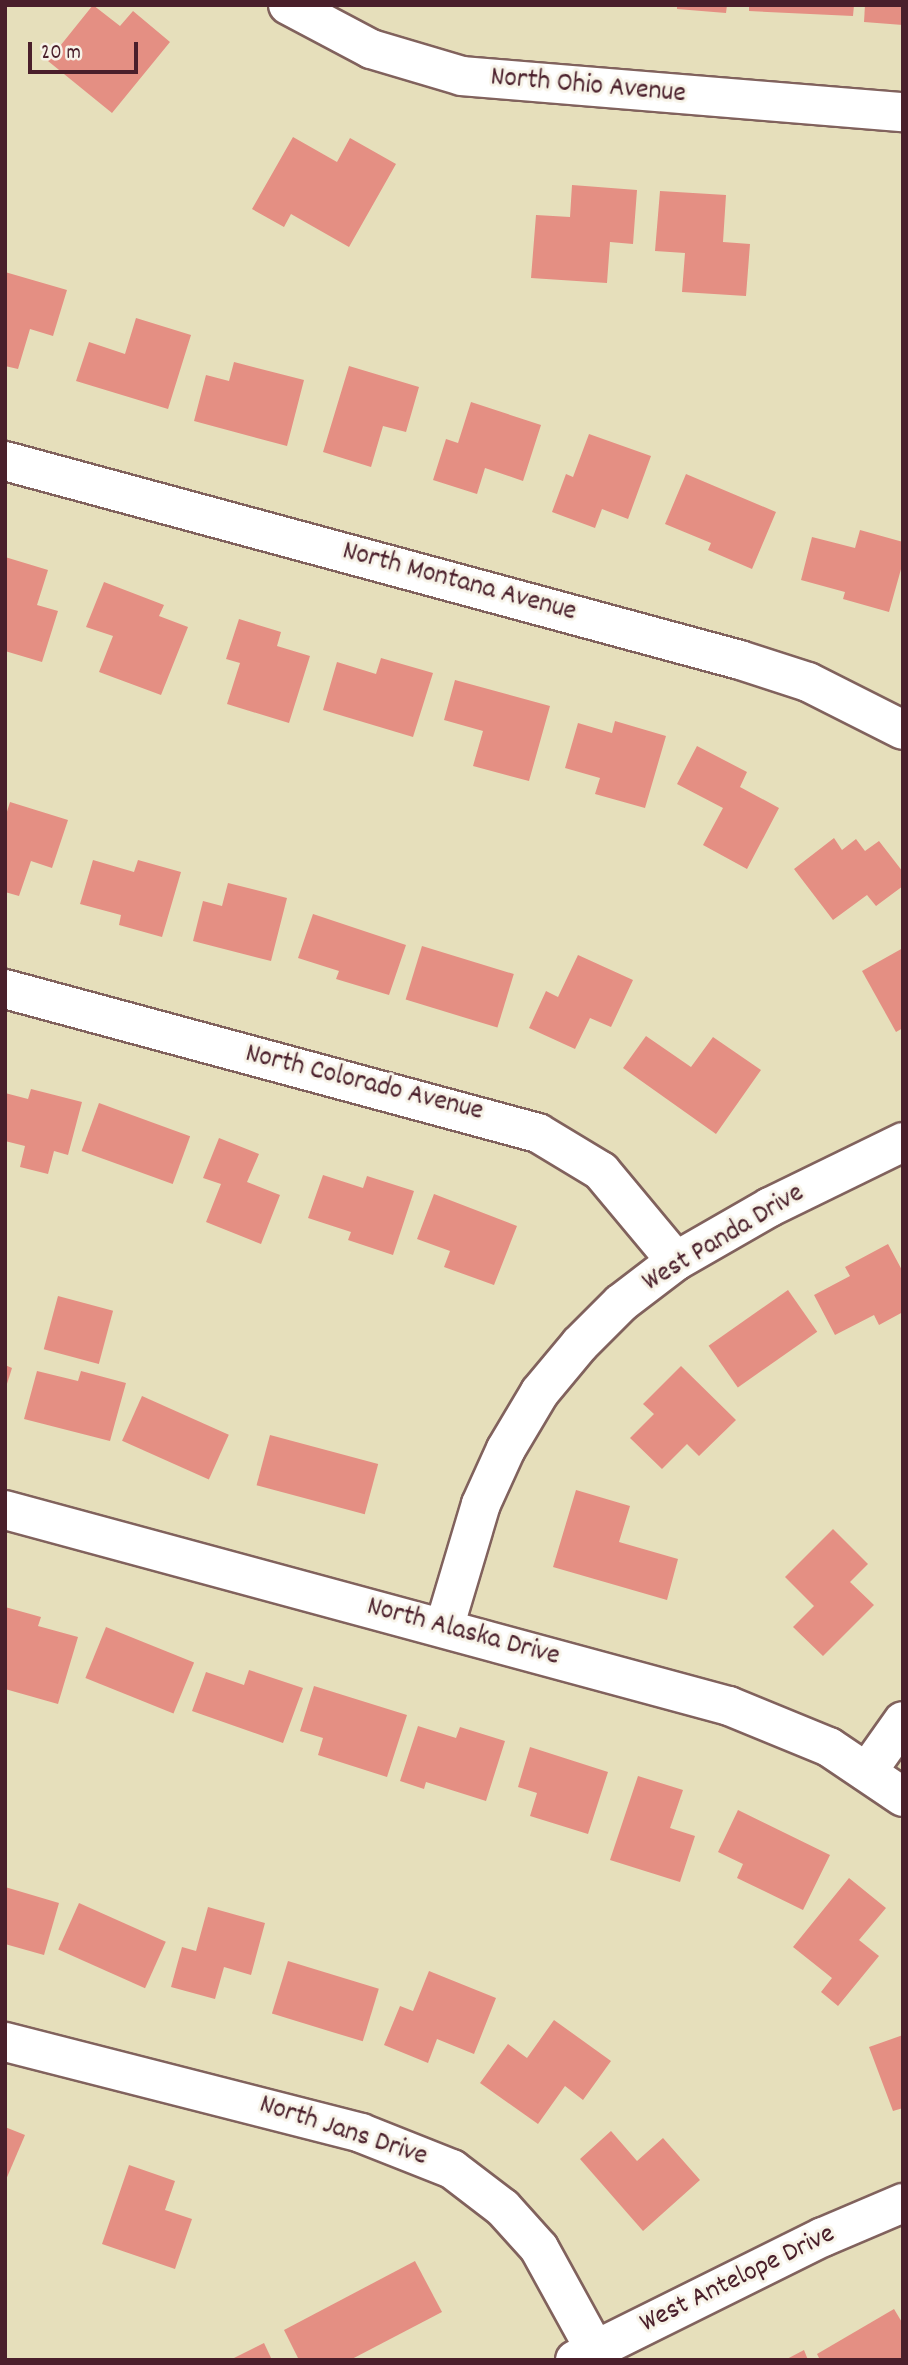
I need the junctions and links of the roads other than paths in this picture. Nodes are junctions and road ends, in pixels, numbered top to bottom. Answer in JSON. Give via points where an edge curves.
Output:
{"nodes":[{"id":1,"x":288,"y":5,"type":"edge"},
{"id":2,"x":903,"y":112,"type":"edge"},
{"id":3,"x":5,"y":461,"type":"edge"},
{"id":4,"x":903,"y":730,"type":"edge"},
{"id":5,"x":5,"y":989,"type":"edge"},
{"id":6,"x":903,"y":1142,"type":"edge"},
{"id":7,"x":676,"y":1261,"type":"junction"},
{"id":8,"x":5,"y":1510,"type":"edge"},
{"id":9,"x":444,"y":1628,"type":"junction"},
{"id":10,"x":903,"y":1721,"type":"edge"},
{"id":11,"x":867,"y":1772,"type":"junction"},
{"id":12,"x":903,"y":1797,"type":"edge"},
{"id":13,"x":5,"y":2042,"type":"edge"},
{"id":14,"x":903,"y":2203,"type":"edge"},
{"id":15,"x":585,"y":2355,"type":"edge"}],
"edges":[{"from":1,"to":2,"type":"street","name":"North Ohio Avenue","via":[[371,49],[462,76]]},
{"from":3,"to":4,"type":"street","name":"North Montana Avenue","via":[[740,660],[808,682]]},
{"from":5,"to":7,"type":"street","name":"North Colorado Avenue","via":[[538,1133],[601,1171]]},
{"from":6,"to":7,"type":"street","name":"West Panda Drive","via":[[770,1207]]},
{"from":7,"to":9,"type":"street","name":"West Panda Drive","via":[[621,1303],[540,1392],[506,1449],[481,1504]]},
{"from":8,"to":9,"type":"street","name":"North Alaska Drive"},
{"from":9,"to":11,"type":"street","name":"North Alaska Drive","via":[[729,1706],[796,1730]]},
{"from":10,"to":11,"type":"street"},
{"from":11,"to":12,"type":"street","name":"North Alaska Drive"},
{"from":13,"to":15,"type":"street","name":"North Jans Drive","via":[[361,2133],[444,2165],[503,2208],[539,2248]]},
{"from":14,"to":15,"type":"street","name":"West Antelope Drive","via":[[823,2237]]}]}
